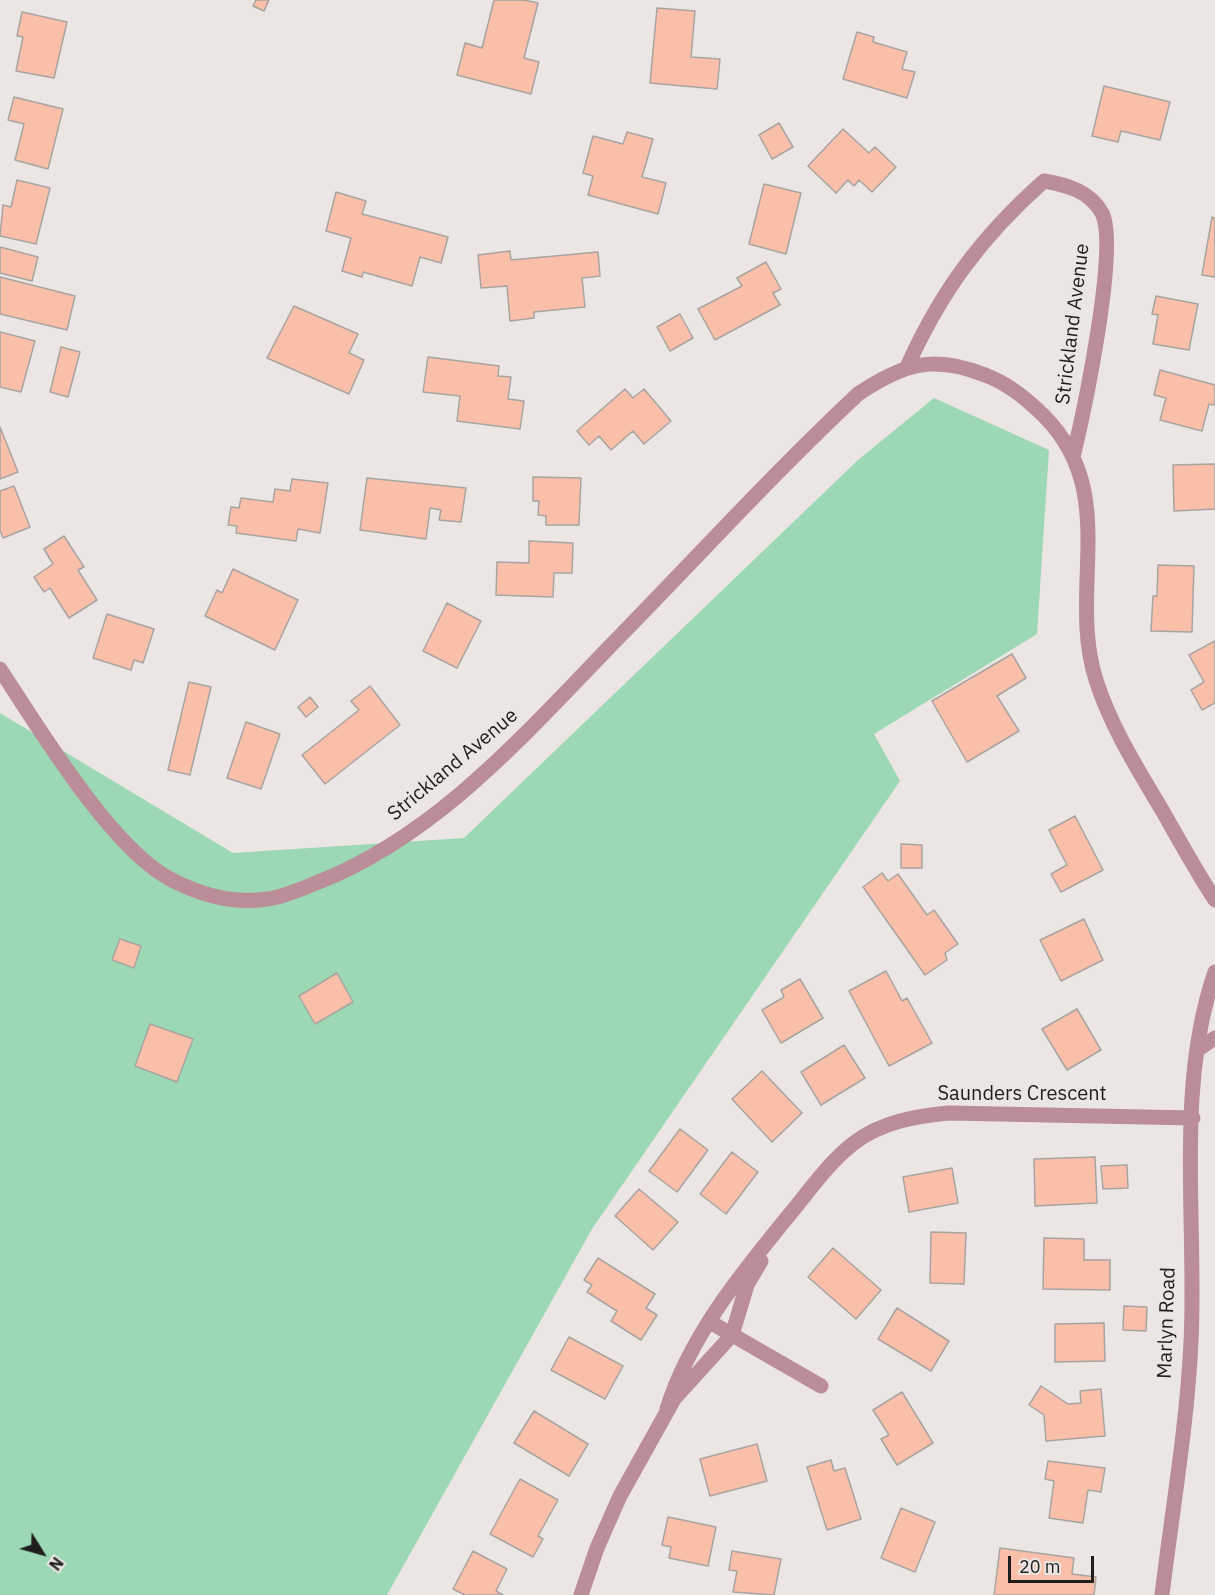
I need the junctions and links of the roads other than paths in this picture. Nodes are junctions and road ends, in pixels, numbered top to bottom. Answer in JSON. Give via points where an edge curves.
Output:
{"nodes":[{"id":1,"x":907,"y":367,"type":"junction"},
{"id":2,"x":1074,"y":453,"type":"junction"},
{"id":3,"x":0,"y":669,"type":"edge"},
{"id":4,"x":1215,"y":900,"type":"edge"},
{"id":5,"x":1215,"y":972,"type":"edge"},
{"id":6,"x":1215,"y":1038,"type":"edge"},
{"id":7,"x":1197,"y":1050,"type":"junction"},
{"id":8,"x":1193,"y":1119,"type":"junction"},
{"id":9,"x":784,"y":1221,"type":"junction"},
{"id":10,"x":710,"y":1322,"type":"junction"},
{"id":11,"x":732,"y":1335,"type":"junction"},
{"id":12,"x":822,"y":1386,"type":"dead end"},
{"id":13,"x":667,"y":1409,"type":"junction"},
{"id":14,"x":581,"y":1595,"type":"edge"},
{"id":15,"x":1162,"y":1595,"type":"edge"}],
"edges":[{"from":1,"to":2,"type":"street","name":"Strickland Avenue","via":[[950,363],[992,377],[1036,408]]},
{"from":1,"to":2,"type":"street","name":"Strickland Avenue","via":[[928,321],[958,274],[1020,203],[1044,181],[1078,190],[1093,200],[1103,215],[1106,234],[1091,381]]},
{"from":1,"to":3,"type":"street","name":"Strickland Avenue","via":[[858,394],[532,727],[442,808],[359,864],[279,896],[240,901],[216,897],[168,879],[143,860],[56,754]]},
{"from":2,"to":4,"type":"street","name":"Strickland Avenue","via":[[1085,488],[1088,517],[1087,624],[1095,678],[1117,733]]},
{"from":5,"to":7,"type":"street","name":"Marlyn Road"},
{"from":6,"to":7,"type":"street"},
{"from":7,"to":8,"type":"street","name":"Marlyn Road"},
{"from":8,"to":9,"type":"street","name":"Saunders Crescent","via":[[984,1113],[918,1116],[882,1127],[854,1143]]},
{"from":8,"to":15,"type":"street","name":"Marlyn Road","via":[[1191,1342]]},
{"from":9,"to":10,"type":"street","name":"Saunders Crescent","via":[[741,1273]]},
{"from":9,"to":11,"type":"street","name":"Saunders Crescent","via":[[747,1285]]},
{"from":10,"to":11,"type":"street"},
{"from":10,"to":13,"type":"street","name":"Saunders Crescent"},
{"from":11,"to":12,"type":"street"},
{"from":11,"to":13,"type":"street","name":"Saunders Crescent"},
{"from":13,"to":14,"type":"street","name":"Saunders Crescent","via":[[620,1496]]}]}
